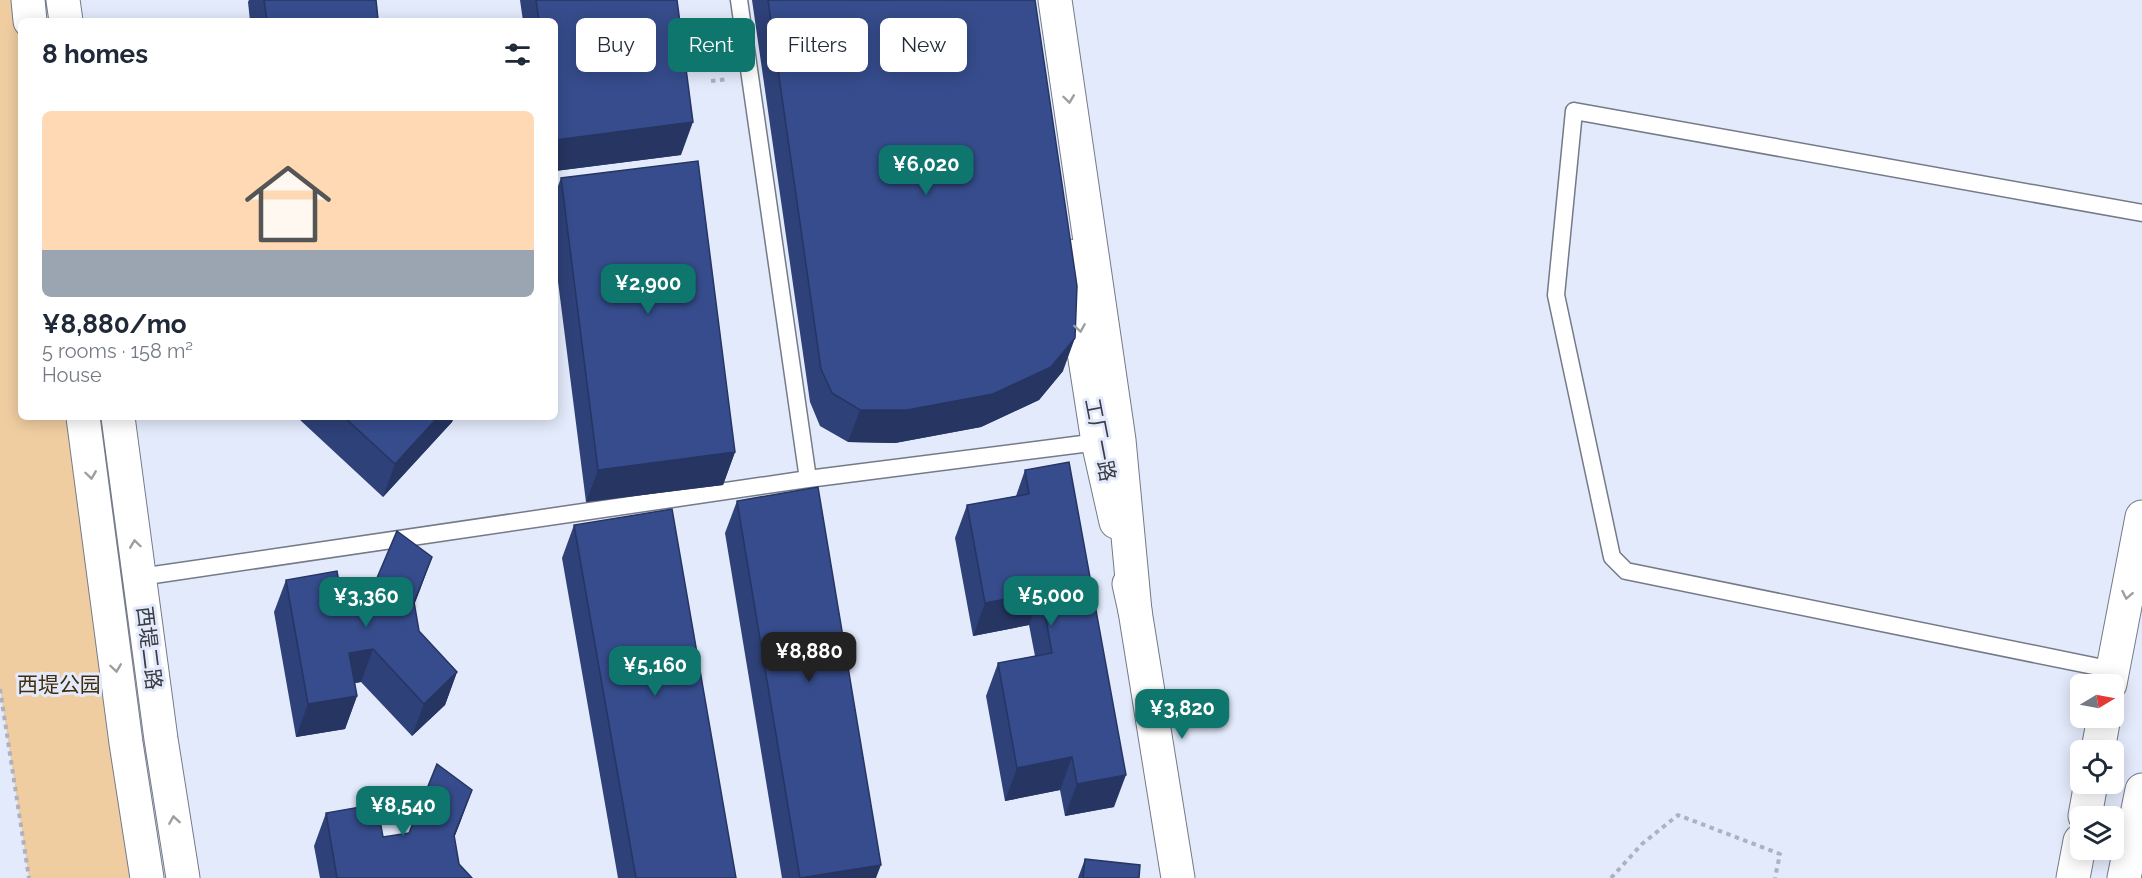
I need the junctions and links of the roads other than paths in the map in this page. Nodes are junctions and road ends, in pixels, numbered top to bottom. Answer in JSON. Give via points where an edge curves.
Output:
{"nodes":[{"id":1,"x":28,"y":0,"type":"edge"},
{"id":2,"x":63,"y":0,"type":"edge"},
{"id":3,"x":739,"y":0,"type":"edge"},
{"id":4,"x":1034,"y":0,"type":"edge"},
{"id":5,"x":1055,"y":0,"type":"edge"},
{"id":6,"x":30,"y":18,"type":"edge"},
{"id":7,"x":66,"y":18,"type":"edge"},
{"id":8,"x":2142,"y":213,"type":"edge"},
{"id":9,"x":83,"y":420,"type":"edge"},
{"id":10,"x":118,"y":420,"type":"edge"},
{"id":11,"x":1098,"y":442,"type":"junction"},
{"id":12,"x":808,"y":479,"type":"junction"},
{"id":13,"x":2142,"y":517,"type":"edge"},
{"id":14,"x":140,"y":577,"type":"junction"},
{"id":15,"x":1135,"y":611,"type":"junction"},
{"id":16,"x":2098,"y":674,"type":"edge"},
{"id":17,"x":2113,"y":674,"type":"edge"},
{"id":18,"x":2142,"y":790,"type":"edge"},
{"id":19,"x":2076,"y":860,"type":"edge"},
{"id":20,"x":147,"y":878,"type":"edge"},
{"id":21,"x":183,"y":878,"type":"edge"},
{"id":22,"x":1178,"y":878,"type":"edge"},
{"id":23,"x":2073,"y":878,"type":"edge"},
{"id":24,"x":2124,"y":878,"type":"edge"}],
"edges":[{"from":1,"to":6,"type":"main road"},
{"from":2,"to":7,"type":"main road"},
{"from":3,"to":12,"type":"lane"},
{"from":4,"to":11,"type":"main road","name":"工厂一路","one_way":true},
{"from":5,"to":15,"type":"main road","one_way":true,"via":[[1119,440]]},
{"from":8,"to":16,"type":"lane","via":[[1574,111],[1556,295],[1612,557],[1626,571]]},
{"from":9,"to":20,"type":"main road","name":"西堤二路","one_way":true},
{"from":14,"to":10,"type":"main road","name":"西堤二路","one_way":true},
{"from":11,"to":12,"type":"lane"},
{"from":11,"to":15,"type":"main road","name":"工厂一路"},
{"from":12,"to":14,"type":"lane"},
{"from":13,"to":17,"type":"main road","one_way":true},
{"from":21,"to":14,"type":"main road","name":"西堤二路","one_way":true},
{"from":15,"to":22,"type":"main road","name":"工厂一路"},
{"from":18,"to":24,"type":"main road"},
{"from":19,"to":23,"type":"main road"}]}
